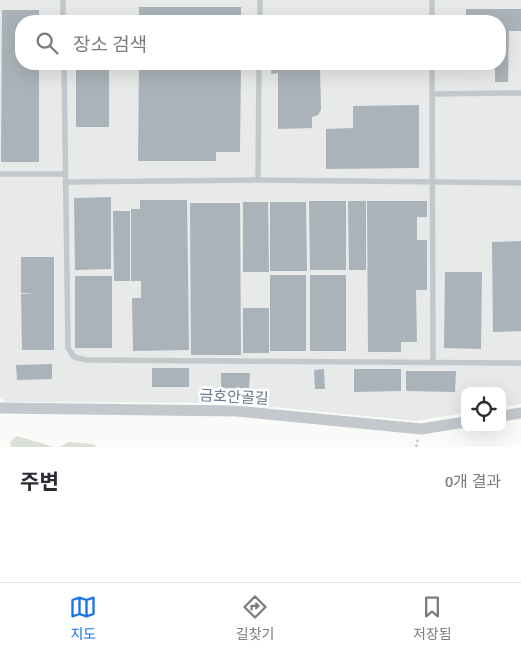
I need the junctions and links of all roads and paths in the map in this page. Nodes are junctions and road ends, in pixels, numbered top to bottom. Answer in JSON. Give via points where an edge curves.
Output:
{"nodes":[{"id":1,"x":63,"y":0,"type":"edge"},
{"id":2,"x":260,"y":0,"type":"edge"},
{"id":3,"x":432,"y":0,"type":"edge"},
{"id":4,"x":63,"y":15,"type":"edge"},
{"id":5,"x":260,"y":15,"type":"edge"},
{"id":6,"x":432,"y":15,"type":"edge"},
{"id":7,"x":64,"y":70,"type":"edge"},
{"id":8,"x":259,"y":70,"type":"edge"},
{"id":9,"x":432,"y":70,"type":"edge"},
{"id":10,"x":521,"y":93,"type":"edge"},
{"id":11,"x":432,"y":94,"type":"junction"},
{"id":12,"x":0,"y":174,"type":"edge"},
{"id":13,"x":65,"y":174,"type":"junction"},
{"id":14,"x":258,"y":180,"type":"junction"},
{"id":15,"x":65,"y":182,"type":"junction"},
{"id":16,"x":432,"y":182,"type":"junction"},
{"id":17,"x":521,"y":183,"type":"edge"},
{"id":18,"x":433,"y":362,"type":"junction"},
{"id":19,"x":521,"y":363,"type":"edge"},
{"id":20,"x":0,"y":408,"type":"edge"},
{"id":21,"x":521,"y":413,"type":"edge"},
{"id":22,"x":506,"y":415,"type":"edge"},
{"id":23,"x":461,"y":423,"type":"edge"}],
"edges":[{"from":1,"to":4,"type":"lane"},
{"from":2,"to":5,"type":"lane"},
{"from":3,"to":6,"type":"lane"},
{"from":7,"to":13,"type":"lane"},
{"from":8,"to":14,"type":"lane"},
{"from":9,"to":11,"type":"lane"},
{"from":10,"to":11,"type":"lane"},
{"from":11,"to":16,"type":"lane"},
{"from":12,"to":13,"type":"lane"},
{"from":13,"to":15,"type":"lane"},
{"from":14,"to":15,"type":"lane"},
{"from":14,"to":16,"type":"lane"},
{"from":15,"to":18,"type":"lane","via":[[68,348],[74,356],[86,360]]},
{"from":16,"to":17,"type":"lane"},
{"from":16,"to":18,"type":"lane"},
{"from":18,"to":19,"type":"lane"},
{"from":20,"to":23,"type":"street","name":"금호안골길","via":[[236,411],[421,429]]},
{"from":21,"to":22,"type":"street"}]}
